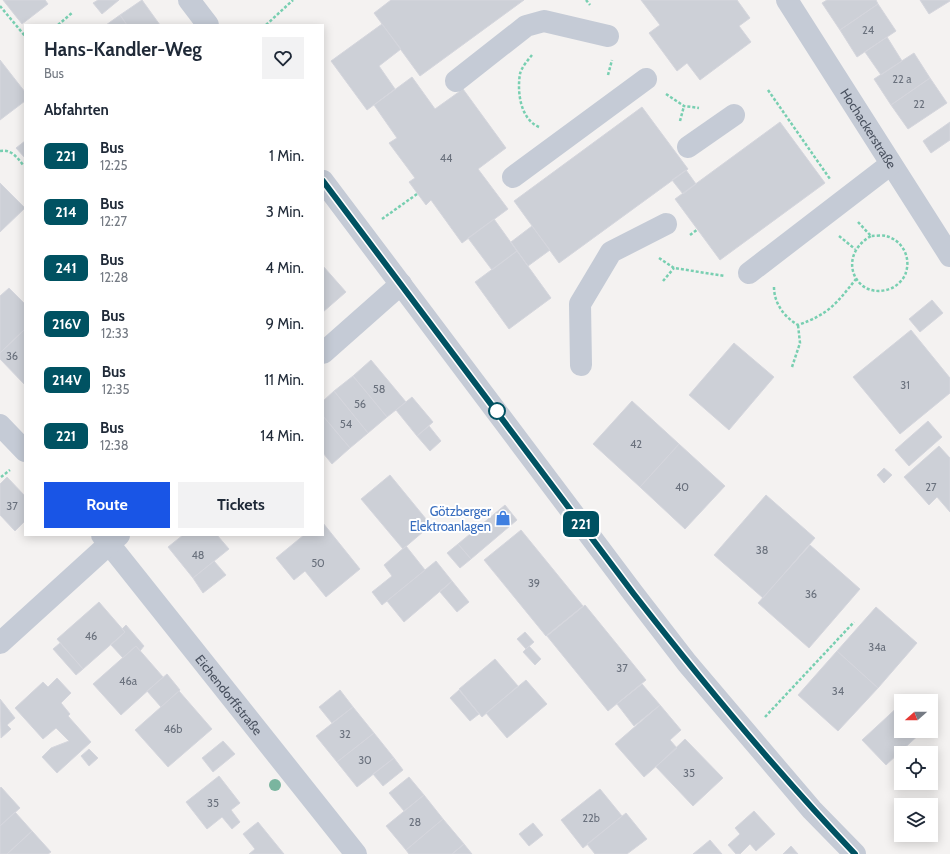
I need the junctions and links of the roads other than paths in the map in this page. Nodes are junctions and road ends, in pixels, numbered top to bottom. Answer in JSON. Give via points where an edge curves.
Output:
{"nodes":[{"id":1,"x":189,"y":0,"type":"edge"},
{"id":2,"x":787,"y":0,"type":"edge"},
{"id":3,"x":207,"y":24,"type":"edge"},
{"id":4,"x":608,"y":36,"type":"road end"},
{"id":5,"x":456,"y":81,"type":"dead end"},
{"id":6,"x":640,"y":83,"type":"road end"},
{"id":7,"x":734,"y":115,"type":"dead end"},
{"id":8,"x":688,"y":147,"type":"dead end"},
{"id":9,"x":891,"y":164,"type":"junction"},
{"id":10,"x":513,"y":177,"type":"dead end"},
{"id":11,"x":324,"y":182,"type":"edge"},
{"id":12,"x":666,"y":224,"type":"dead end"},
{"id":13,"x":950,"y":256,"type":"edge"},
{"id":14,"x":749,"y":273,"type":"dead end"},
{"id":15,"x":401,"y":284,"type":"junction"},
{"id":16,"x":324,"y":352,"type":"edge"},
{"id":17,"x":581,"y":366,"type":"dead end"},
{"id":18,"x":0,"y":425,"type":"edge"},
{"id":19,"x":24,"y":450,"type":"edge"},
{"id":20,"x":110,"y":538,"type":"edge"},
{"id":21,"x":0,"y":643,"type":"edge"},
{"id":22,"x":356,"y":854,"type":"edge"},
{"id":23,"x":855,"y":854,"type":"edge"}],
"edges":[{"from":1,"to":3,"type":"street"},
{"from":2,"to":9,"type":"street","name":"Hochackerstraße"},
{"from":4,"to":5,"type":"street","via":[[544,21],[526,26]]},
{"from":6,"to":10,"type":"street"},
{"from":7,"to":8,"type":"street"},
{"from":9,"to":13,"type":"street","name":"Hochackerstraße"},
{"from":9,"to":14,"type":"street"},
{"from":11,"to":15,"type":"street"},
{"from":12,"to":17,"type":"street","via":[[611,252],[580,304]]},
{"from":15,"to":16,"type":"street"},
{"from":15,"to":23,"type":"street","via":[[687,663],[812,810]]},
{"from":18,"to":19,"type":"street"},
{"from":20,"to":21,"type":"street"},
{"from":20,"to":22,"type":"street","name":"Eichendorffstraße"}]}
